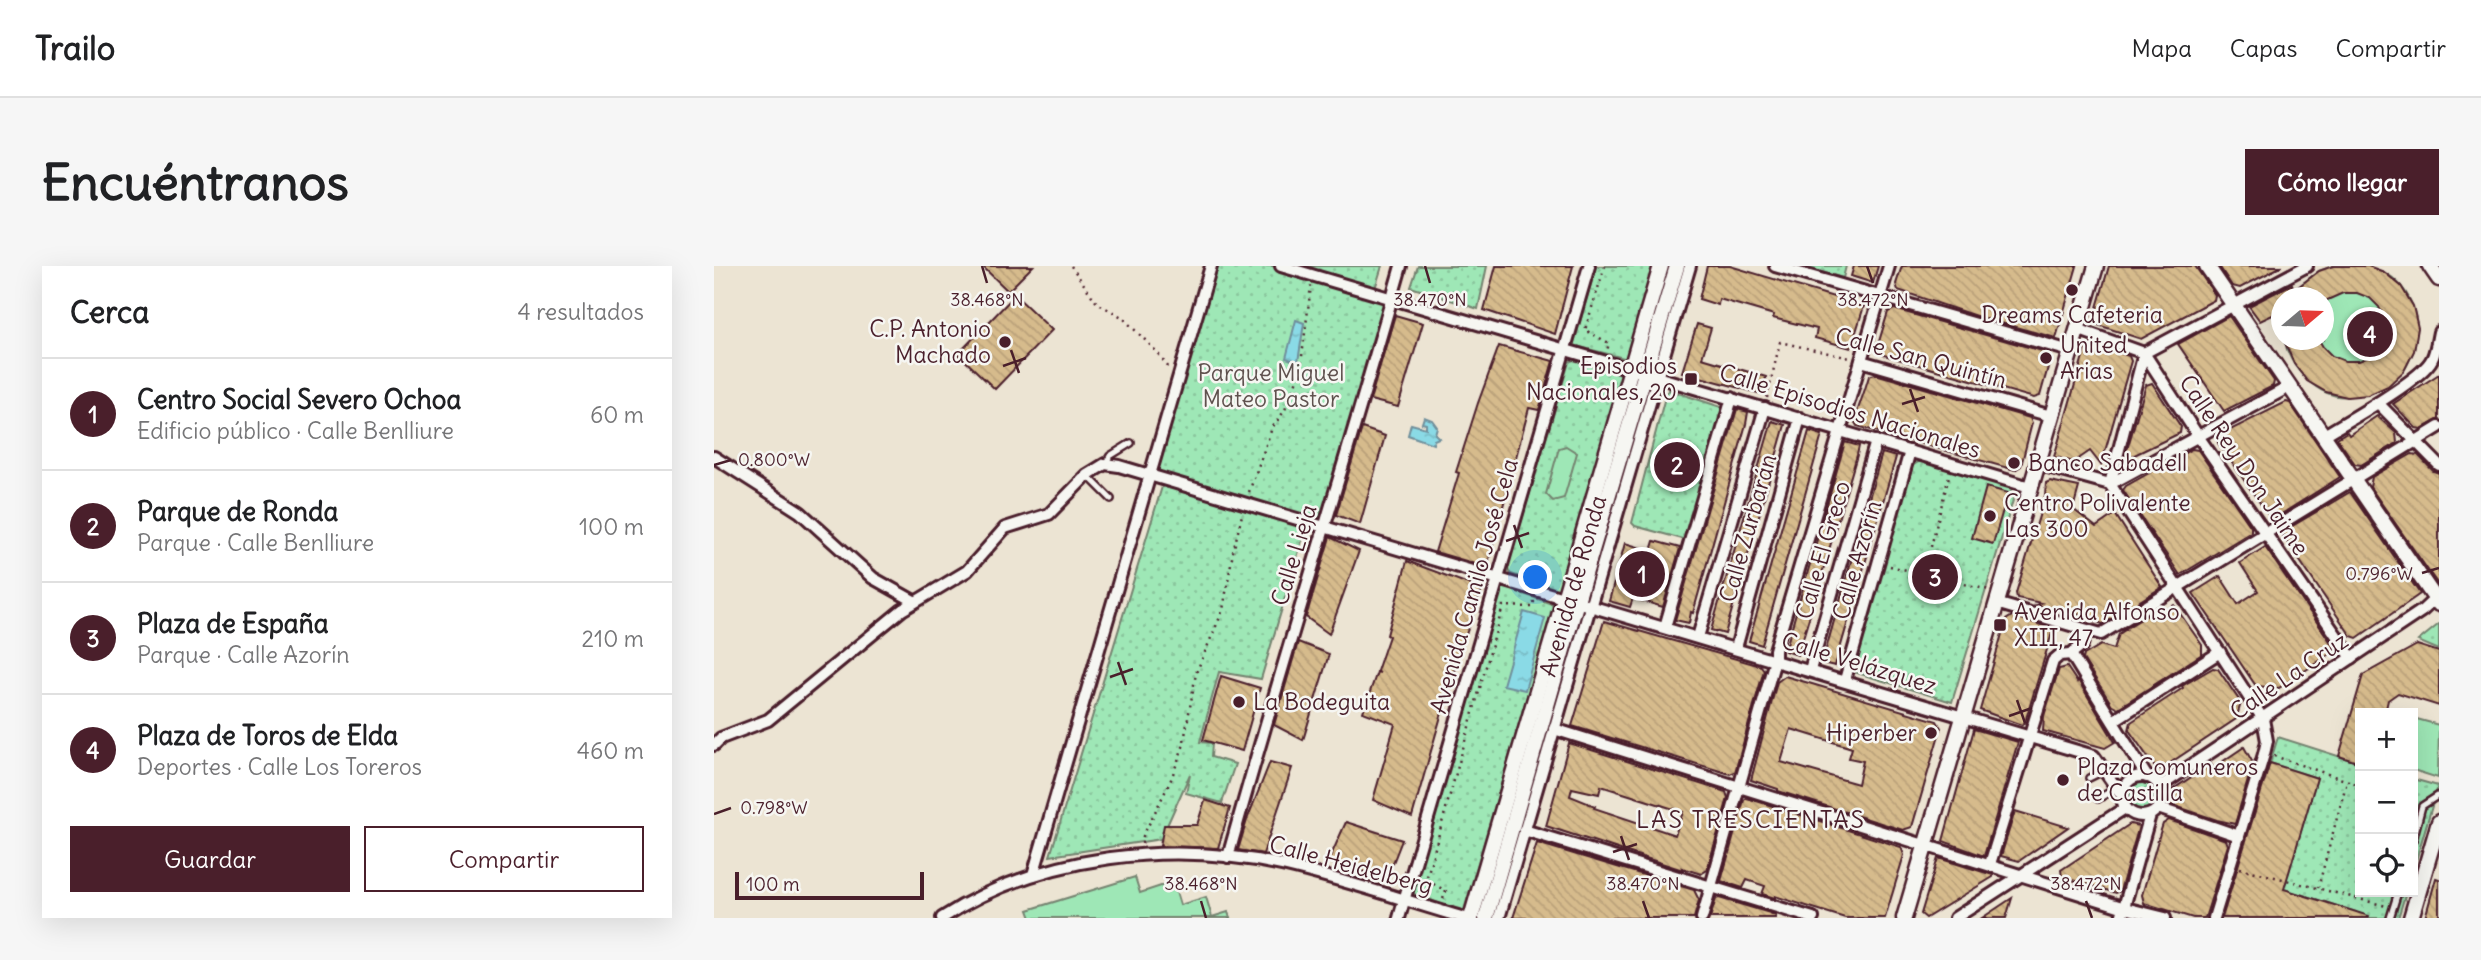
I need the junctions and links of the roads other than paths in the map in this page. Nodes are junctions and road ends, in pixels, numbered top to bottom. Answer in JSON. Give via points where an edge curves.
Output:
{"nodes":[{"id":1,"x":1211,"y":266,"type":"edge"},
{"id":2,"x":1281,"y":266,"type":"edge"},
{"id":3,"x":1401,"y":266,"type":"edge"},
{"id":4,"x":1589,"y":266,"type":"edge"},
{"id":5,"x":1661,"y":266,"type":"edge"},
{"id":6,"x":1677,"y":266,"type":"edge"},
{"id":7,"x":1690,"y":266,"type":"edge"},
{"id":8,"x":1775,"y":266,"type":"edge"},
{"id":9,"x":1889,"y":266,"type":"edge"},
{"id":10,"x":2096,"y":266,"type":"edge"},
{"id":11,"x":2207,"y":266,"type":"edge"},
{"id":12,"x":2307,"y":266,"type":"edge"},
{"id":13,"x":2430,"y":266,"type":"edge"},
{"id":14,"x":2439,"y":279,"type":"edge"},
{"id":15,"x":1392,"y":297,"type":"junction"},
{"id":16,"x":1880,"y":298,"type":"junction"},
{"id":17,"x":2234,"y":305,"type":"junction"},
{"id":18,"x":2077,"y":329,"type":"junction"},
{"id":19,"x":2439,"y":332,"type":"edge"},
{"id":20,"x":1565,"y":349,"type":"junction"},
{"id":21,"x":2070,"y":351,"type":"junction"},
{"id":22,"x":2144,"y":353,"type":"junction"},
{"id":23,"x":2436,"y":358,"type":"edge"},
{"id":24,"x":1861,"y":360,"type":"junction"},
{"id":25,"x":1632,"y":368,"type":"junction"},
{"id":26,"x":1652,"y":374,"type":"junction"},
{"id":27,"x":2289,"y":387,"type":"junction"},
{"id":28,"x":1732,"y":398,"type":"junction"},
{"id":29,"x":2378,"y":403,"type":"junction"},
{"id":30,"x":1765,"y":408,"type":"junction"},
{"id":31,"x":2051,"y":416,"type":"junction"},
{"id":32,"x":1800,"y":418,"type":"junction"},
{"id":33,"x":2439,"y":427,"type":"edge"},
{"id":34,"x":1840,"y":430,"type":"junction"},
{"id":35,"x":2323,"y":435,"type":"junction"},
{"id":36,"x":2198,"y":436,"type":"junction"},
{"id":37,"x":1876,"y":441,"type":"junction"},
{"id":38,"x":2416,"y":442,"type":"junction"},
{"id":39,"x":1131,"y":443,"type":"dead end"},
{"id":40,"x":1910,"y":451,"type":"junction"},
{"id":41,"x":714,"y":457,"type":"edge"},
{"id":42,"x":1105,"y":464,"type":"junction"},
{"id":43,"x":2037,"y":464,"type":"junction"},
{"id":44,"x":2439,"y":465,"type":"edge"},
{"id":45,"x":1087,"y":475,"type":"junction"},
{"id":46,"x":1150,"y":476,"type":"junction"},
{"id":47,"x":2354,"y":480,"type":"junction"},
{"id":48,"x":2110,"y":484,"type":"junction"},
{"id":49,"x":2030,"y":487,"type":"junction"},
{"id":50,"x":1111,"y":499,"type":"dead end"},
{"id":51,"x":1325,"y":529,"type":"junction"},
{"id":52,"x":2265,"y":534,"type":"junction"},
{"id":53,"x":1498,"y":579,"type":"junction"},
{"id":54,"x":2178,"y":587,"type":"junction"},
{"id":55,"x":1997,"y":597,"type":"junction"},
{"id":56,"x":2438,"y":599,"type":"edge"},
{"id":57,"x":914,"y":601,"type":"junction"},
{"id":58,"x":1577,"y":601,"type":"junction"},
{"id":59,"x":1665,"y":627,"type":"junction"},
{"id":60,"x":2086,"y":630,"type":"junction"},
{"id":61,"x":1698,"y":637,"type":"junction"},
{"id":62,"x":1736,"y":648,"type":"junction"},
{"id":63,"x":2220,"y":652,"type":"junction"},
{"id":64,"x":2071,"y":654,"type":"junction"},
{"id":65,"x":2352,"y":658,"type":"junction"},
{"id":66,"x":1775,"y":660,"type":"junction"},
{"id":67,"x":1810,"y":670,"type":"junction"},
{"id":68,"x":1845,"y":680,"type":"junction"},
{"id":69,"x":1963,"y":716,"type":"junction"},
{"id":70,"x":2263,"y":719,"type":"junction"},
{"id":71,"x":2113,"y":721,"type":"junction"},
{"id":72,"x":1554,"y":729,"type":"junction"},
{"id":73,"x":2030,"y":736,"type":"junction"},
{"id":74,"x":714,"y":745,"type":"edge"},
{"id":75,"x":2105,"y":770,"type":"junction"},
{"id":76,"x":2147,"y":777,"type":"junction"},
{"id":77,"x":2089,"y":778,"type":"dead end"},
{"id":78,"x":2159,"y":787,"type":"junction"},
{"id":79,"x":1740,"y":788,"type":"junction"},
{"id":80,"x":2439,"y":795,"type":"edge"},
{"id":81,"x":2121,"y":797,"type":"junction"},
{"id":82,"x":2098,"y":799,"type":"dead end"},
{"id":83,"x":2154,"y":811,"type":"junction"},
{"id":84,"x":2439,"y":822,"type":"edge"},
{"id":85,"x":1524,"y":830,"type":"junction"},
{"id":86,"x":2415,"y":834,"type":"edge"},
{"id":87,"x":2239,"y":836,"type":"junction"},
{"id":88,"x":1925,"y":845,"type":"junction"},
{"id":89,"x":1228,"y":857,"type":"junction"},
{"id":90,"x":1990,"y":864,"type":"junction"},
{"id":91,"x":1032,"y":875,"type":"junction"},
{"id":92,"x":2020,"y":875,"type":"junction"},
{"id":93,"x":1711,"y":887,"type":"junction"},
{"id":94,"x":2396,"y":897,"type":"edge"},
{"id":95,"x":1404,"y":900,"type":"junction"},
{"id":96,"x":2123,"y":913,"type":"edge"},
{"id":97,"x":942,"y":918,"type":"edge"},
{"id":98,"x":1399,"y":918,"type":"edge"},
{"id":99,"x":1465,"y":918,"type":"edge"},
{"id":100,"x":1471,"y":918,"type":"edge"},
{"id":101,"x":1486,"y":918,"type":"edge"},
{"id":102,"x":1499,"y":918,"type":"edge"},
{"id":103,"x":1702,"y":918,"type":"edge"},
{"id":104,"x":1813,"y":918,"type":"edge"},
{"id":105,"x":1904,"y":918,"type":"edge"},
{"id":106,"x":1955,"y":918,"type":"edge"},
{"id":107,"x":2165,"y":918,"type":"edge"},
{"id":108,"x":2214,"y":918,"type":"edge"},
{"id":109,"x":2390,"y":918,"type":"edge"},
{"id":110,"x":2410,"y":918,"type":"edge"}],
"edges":[{"from":1,"to":46,"type":"street"},
{"from":2,"to":15,"type":"street","name":"Calle Episodios Nacionales"},
{"from":3,"to":15,"type":"street","name":"Calle Lieja"},
{"from":4,"to":20,"type":"street","name":"Avenida Camilo José Cela"},
{"from":5,"to":25,"type":"street","name":"Avenida de Ronda"},
{"from":6,"to":26,"type":"street","name":"Avenida de Ronda"},
{"from":7,"to":26,"type":"street","name":"Avenida de Ronda"},
{"from":8,"to":16,"type":"street"},
{"from":9,"to":16,"type":"street"},
{"from":10,"to":18,"type":"street"},
{"from":11,"to":17,"type":"street"},
{"from":12,"to":17,"type":"street"},
{"from":13,"to":14,"type":"street"},
{"from":15,"to":20,"type":"street","name":"Calle Episodios Nacionales"},
{"from":15,"to":51,"type":"street","name":"Calle Lieja"},
{"from":16,"to":21,"type":"street"},
{"from":16,"to":24,"type":"street"},
{"from":17,"to":22,"type":"street"},
{"from":17,"to":27,"type":"street"},
{"from":18,"to":21,"type":"street"},
{"from":18,"to":22,"type":"street"},
{"from":19,"to":23,"type":"street"},
{"from":20,"to":25,"type":"street","name":"Calle Episodios Nacionales"},
{"from":20,"to":53,"type":"street","name":"Avenida Camilo José Cela"},
{"from":21,"to":31,"type":"street"},
{"from":22,"to":36,"type":"street","name":"Calle Rey Don Jaime"},
{"from":22,"to":48,"type":"street"},
{"from":23,"to":29,"type":"street"},
{"from":24,"to":31,"type":"street","name":"Calle San Quintín"},
{"from":24,"to":34,"type":"street"},
{"from":25,"to":26,"type":"street","name":"Calle Episodios Nacionales"},
{"from":25,"to":58,"type":"street","name":"Avenida de Ronda"},
{"from":26,"to":28,"type":"street","name":"Calle Episodios Nacionales"},
{"from":26,"to":58,"type":"street","name":"Avenida de Ronda"},
{"from":27,"to":35,"type":"street"},
{"from":27,"to":36,"type":"street"},
{"from":28,"to":30,"type":"street","name":"Calle Episodios Nacionales"},
{"from":28,"to":59,"type":"street"},
{"from":29,"to":35,"type":"street"},
{"from":29,"to":38,"type":"street"},
{"from":30,"to":32,"type":"street","name":"Calle Episodios Nacionales"},
{"from":30,"to":61,"type":"street"},
{"from":31,"to":43,"type":"street"},
{"from":32,"to":34,"type":"street","name":"Calle Episodios Nacionales"},
{"from":32,"to":62,"type":"street","name":"Calle Zurbarán"},
{"from":33,"to":38,"type":"street"},
{"from":34,"to":37,"type":"street","name":"Calle Episodios Nacionales"},
{"from":34,"to":66,"type":"street"},
{"from":35,"to":47,"type":"street"},
{"from":36,"to":48,"type":"street"},
{"from":36,"to":52,"type":"street","name":"Calle Rey Don Jaime"},
{"from":37,"to":40,"type":"street","name":"Calle Episodios Nacionales"},
{"from":37,"to":67,"type":"street","name":"Calle El Greco"},
{"from":38,"to":44,"type":"street"},
{"from":38,"to":47,"type":"street"},
{"from":39,"to":42,"type":"lane"},
{"from":40,"to":49,"type":"street","name":"Calle Episodios Nacionales"},
{"from":40,"to":68,"type":"street","name":"Calle Azorín"},
{"from":41,"to":57,"type":"street","via":[[800,512],[873,578]]},
{"from":42,"to":45,"type":"street"},
{"from":42,"to":46,"type":"street","name":"Calle Velázquez"},
{"from":43,"to":48,"type":"street"},
{"from":43,"to":49,"type":"street"},
{"from":45,"to":50,"type":"lane"},
{"from":45,"to":57,"type":"street","via":[[1049,514],[1005,528],[967,571]]},
{"from":46,"to":51,"type":"street","name":"Calle Velázquez"},
{"from":46,"to":91,"type":"street"},
{"from":47,"to":52,"type":"street"},
{"from":47,"to":56,"type":"street"},
{"from":48,"to":54,"type":"street"},
{"from":49,"to":55,"type":"street"},
{"from":51,"to":53,"type":"street","name":"Calle Velázquez"},
{"from":51,"to":89,"type":"street","name":"Calle Lieja"},
{"from":52,"to":54,"type":"street"},
{"from":52,"to":65,"type":"street","name":"Calle Rey Don Jaime"},
{"from":53,"to":58,"type":"street","name":"Calle Velázquez"},
{"from":53,"to":95,"type":"street","name":"Avenida Camilo José Cela"},
{"from":54,"to":60,"type":"street","via":[[2101,634]]},
{"from":54,"to":63,"type":"street"},
{"from":55,"to":60,"type":"street"},
{"from":55,"to":69,"type":"street"},
{"from":56,"to":65,"type":"street","name":"Calle La Cruz"},
{"from":57,"to":74,"type":"street","via":[[768,720]]},
{"from":58,"to":59,"type":"street","name":"Calle Velázquez"},
{"from":58,"to":72,"type":"street","name":"Avenida de Ronda"},
{"from":58,"to":100,"type":"street","name":"Avenida de Ronda"},
{"from":58,"to":101,"type":"street","name":"Avenida de Ronda"},
{"from":59,"to":61,"type":"street","name":"Calle Velázquez"},
{"from":60,"to":64,"type":"street","via":[[2082,645]]},
{"from":61,"to":62,"type":"street","name":"Calle Velázquez"},
{"from":62,"to":66,"type":"street","name":"Calle Velázquez"},
{"from":63,"to":70,"type":"street"},
{"from":63,"to":71,"type":"street"},
{"from":64,"to":71,"type":"street"},
{"from":64,"to":73,"type":"street","via":[[2053,661]]},
{"from":65,"to":70,"type":"street","name":"Calle La Cruz"},
{"from":66,"to":67,"type":"street","name":"Calle Velázquez"},
{"from":66,"to":79,"type":"street"},
{"from":67,"to":68,"type":"street","name":"Calle Velázquez"},
{"from":68,"to":69,"type":"street","name":"Calle Velázquez"},
{"from":69,"to":73,"type":"street","name":"Calle Velázquez"},
{"from":69,"to":88,"type":"street"},
{"from":70,"to":78,"type":"street","name":"Calle La Cruz"},
{"from":70,"to":87,"type":"street","via":[[2267,741]]},
{"from":71,"to":76,"type":"street"},
{"from":72,"to":79,"type":"street"},
{"from":72,"to":85,"type":"street","name":"Avenida de Ronda"},
{"from":73,"to":75,"type":"street","name":"Calle Velázquez","via":[[2094,756]]},
{"from":73,"to":90,"type":"street"},
{"from":75,"to":77,"type":"lane"},
{"from":75,"to":81,"type":"street","name":"Calle Velázquez"},
{"from":76,"to":78,"type":"street"},
{"from":76,"to":81,"type":"street","via":[[2129,781]]},
{"from":78,"to":83,"type":"street","via":[[2161,795]]},
{"from":79,"to":88,"type":"street"},
{"from":79,"to":93,"type":"street"},
{"from":80,"to":86,"type":"lane","via":[[2422,806]]},
{"from":81,"to":82,"type":"lane"},
{"from":81,"to":83,"type":"street","via":[[2136,816]]},
{"from":81,"to":92,"type":"street"},
{"from":83,"to":87,"type":"street"},
{"from":83,"to":96,"type":"street"},
{"from":84,"to":110,"type":"street"},
{"from":85,"to":93,"type":"street"},
{"from":85,"to":102,"type":"street","name":"Avenida de Ronda"},
{"from":87,"to":108,"type":"street"},
{"from":88,"to":90,"type":"street"},
{"from":88,"to":105,"type":"street"},
{"from":89,"to":91,"type":"street","name":"Calle Heidelberg","via":[[1180,853],[1116,858]]},
{"from":89,"to":95,"type":"street","name":"Calle Heidelberg","via":[[1285,866]]},
{"from":90,"to":92,"type":"street"},
{"from":91,"to":97,"type":"street","name":"Calle Heidelberg"},
{"from":92,"to":96,"type":"street"},
{"from":92,"to":106,"type":"street"},
{"from":93,"to":103,"type":"street"},
{"from":93,"to":104,"type":"street"},
{"from":94,"to":109,"type":"lane"},
{"from":95,"to":98,"type":"street","name":"Avenida Camilo José Cela"},
{"from":95,"to":99,"type":"street","name":"Calle Heidelberg"},
{"from":96,"to":107,"type":"street"}]}
